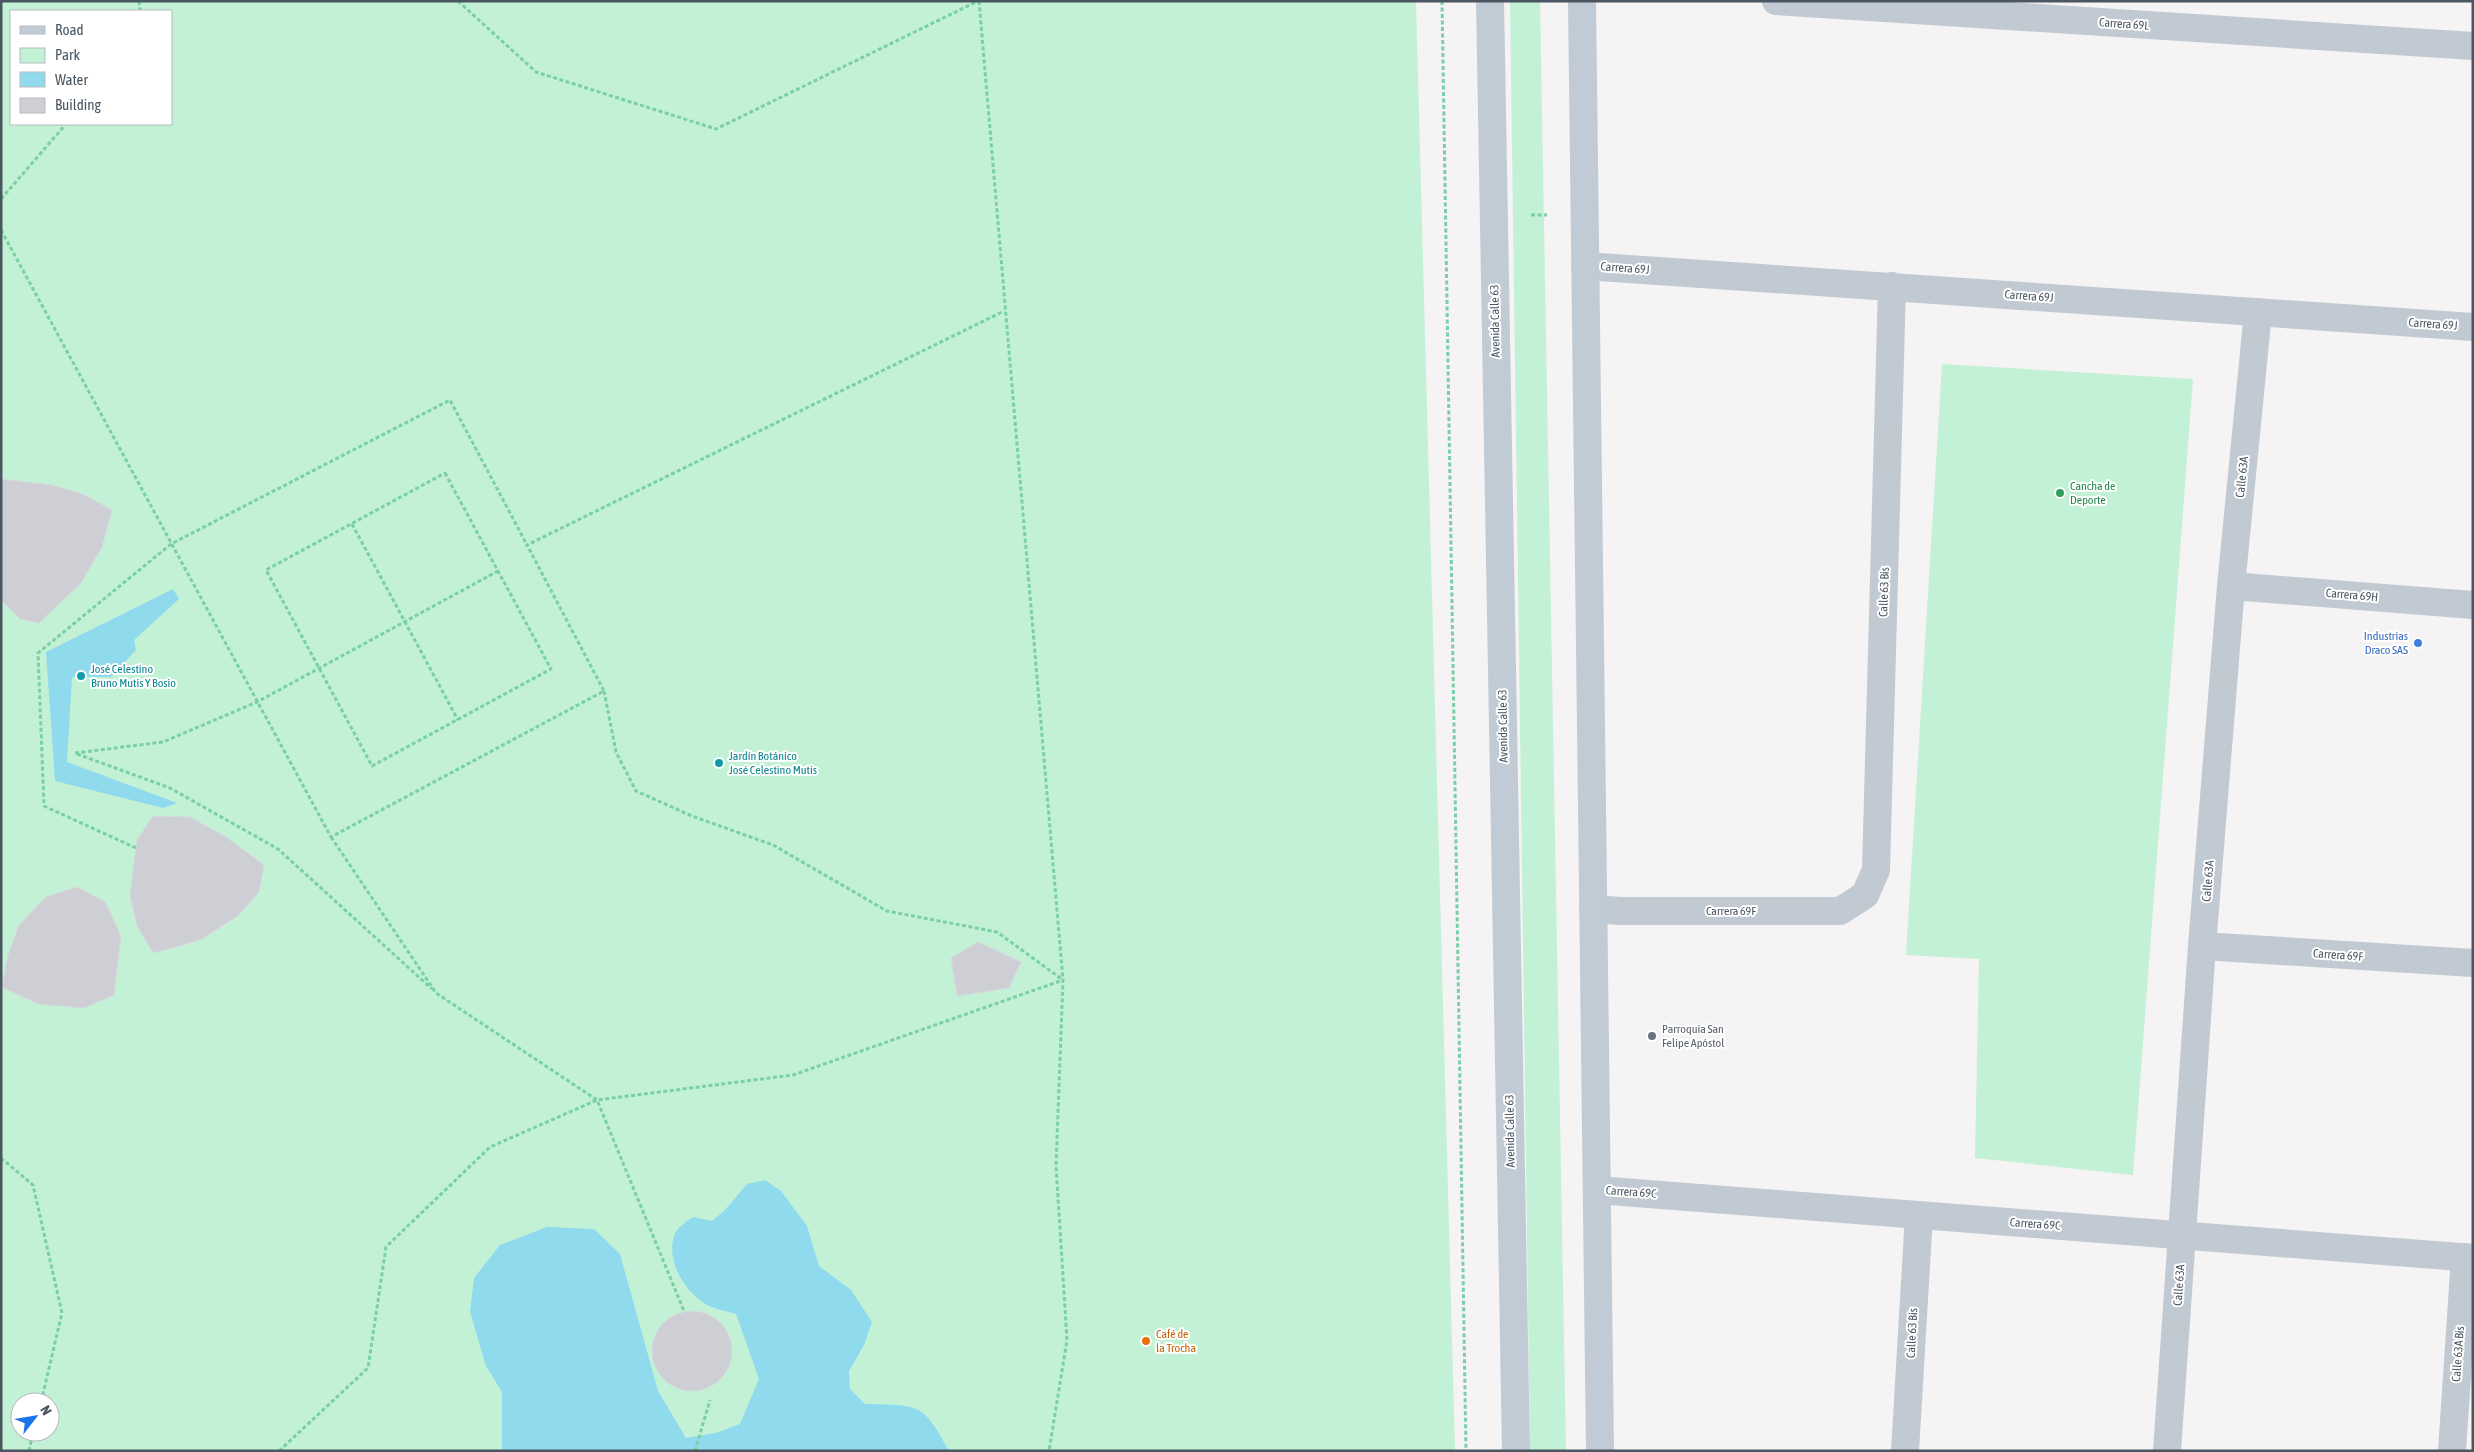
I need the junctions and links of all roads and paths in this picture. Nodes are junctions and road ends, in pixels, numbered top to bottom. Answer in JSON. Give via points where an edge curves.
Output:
{"nodes":[{"id":1,"x":458,"y":1,"type":"edge"},
{"id":2,"x":978,"y":1,"type":"edge"},
{"id":3,"x":1442,"y":1,"type":"edge"},
{"id":4,"x":1490,"y":1,"type":"edge"},
{"id":5,"x":1582,"y":1,"type":"edge"},
{"id":6,"x":1776,"y":1,"type":"edge"},
{"id":7,"x":1854,"y":4,"type":"edge"},
{"id":8,"x":2137,"y":13,"type":"edge"},
{"id":9,"x":2473,"y":46,"type":"edge"},
{"id":10,"x":65,"y":125,"type":"edge"},
{"id":11,"x":1,"y":199,"type":"edge"},
{"id":12,"x":1493,"y":215,"type":"junction"},
{"id":13,"x":1585,"y":215,"type":"junction"},
{"id":14,"x":1,"y":230,"type":"edge"},
{"id":15,"x":1585,"y":266,"type":"junction"},
{"id":16,"x":1892,"y":286,"type":"junction"},
{"id":17,"x":1004,"y":311,"type":"junction"},
{"id":18,"x":2258,"y":312,"type":"junction"},
{"id":19,"x":2473,"y":327,"type":"edge"},
{"id":20,"x":352,"y":524,"type":"junction"},
{"id":21,"x":171,"y":544,"type":"junction"},
{"id":22,"x":527,"y":545,"type":"junction"},
{"id":23,"x":498,"y":571,"type":"junction"},
{"id":24,"x":2231,"y":586,"type":"junction"},
{"id":25,"x":2473,"y":605,"type":"edge"},
{"id":26,"x":405,"y":622,"type":"junction"},
{"id":27,"x":319,"y":668,"type":"junction"},
{"id":28,"x":604,"y":691,"type":"junction"},
{"id":29,"x":257,"y":702,"type":"junction"},
{"id":30,"x":458,"y":720,"type":"junction"},
{"id":31,"x":331,"y":837,"type":"junction"},
{"id":32,"x":136,"y":848,"type":"dead end"},
{"id":33,"x":1865,"y":895,"type":"joint"},
{"id":34,"x":1593,"y":909,"type":"junction"},
{"id":35,"x":2202,"y":946,"type":"junction"},
{"id":36,"x":2473,"y":963,"type":"edge"},
{"id":37,"x":1063,"y":980,"type":"junction"},
{"id":38,"x":436,"y":993,"type":"junction"},
{"id":39,"x":597,"y":1100,"type":"junction"},
{"id":40,"x":1,"y":1158,"type":"edge"},
{"id":41,"x":1597,"y":1190,"type":"junction"},
{"id":42,"x":1919,"y":1215,"type":"junction"},
{"id":43,"x":2182,"y":1235,"type":"junction"},
{"id":44,"x":2469,"y":1257,"type":"edge"},
{"id":45,"x":684,"y":1311,"type":"dead end"},
{"id":46,"x":43,"y":1392,"type":"edge"},
{"id":47,"x":710,"y":1400,"type":"dead end"},
{"id":48,"x":280,"y":1451,"type":"edge"},
{"id":49,"x":695,"y":1451,"type":"edge"},
{"id":50,"x":1049,"y":1451,"type":"edge"},
{"id":51,"x":1466,"y":1451,"type":"edge"},
{"id":52,"x":1516,"y":1451,"type":"edge"},
{"id":53,"x":1600,"y":1451,"type":"edge"},
{"id":54,"x":1905,"y":1451,"type":"edge"},
{"id":55,"x":2167,"y":1451,"type":"edge"},
{"id":56,"x":2452,"y":1451,"type":"edge"}],
"edges":[{"from":1,"to":2,"type":"path","via":[[536,72],[716,129]]},
{"from":2,"to":17,"type":"path"},
{"from":3,"to":51,"type":"path"},
{"from":4,"to":12,"type":"main road","name":"Avenida Calle 63"},
{"from":5,"to":13,"type":"main road"},
{"from":6,"to":7,"type":"street","name":"Carrera 69L"},
{"from":7,"to":8,"type":"street","name":"Carrera 69L"},
{"from":8,"to":9,"type":"street","name":"Carrera 69L"},
{"from":10,"to":11,"type":"path"},
{"from":12,"to":13,"type":"path"},
{"from":12,"to":52,"type":"main road","name":"Avenida Calle 63"},
{"from":13,"to":15,"type":"main road"},
{"from":14,"to":21,"type":"path"},
{"from":15,"to":16,"type":"street","name":"Carrera 69J"},
{"from":15,"to":34,"type":"main road"},
{"from":16,"to":18,"type":"street","name":"Carrera 69J"},
{"from":16,"to":33,"type":"street","name":"Calle 63 Bis","via":[[1876,870]]},
{"from":17,"to":22,"type":"path"},
{"from":17,"to":37,"type":"path"},
{"from":18,"to":19,"type":"street","name":"Carrera 69J"},
{"from":18,"to":24,"type":"street","name":"Calle 63A"},
{"from":20,"to":23,"type":"path","via":[[446,473]]},
{"from":20,"to":26,"type":"path"},
{"from":20,"to":27,"type":"path","via":[[266,570]]},
{"from":21,"to":22,"type":"path","via":[[450,400]]},
{"from":21,"to":29,"type":"path"},
{"from":21,"to":32,"type":"path","via":[[38,652],[44,806]]},
{"from":22,"to":28,"type":"path"},
{"from":23,"to":26,"type":"path"},
{"from":23,"to":30,"type":"path","via":[[551,670]]},
{"from":24,"to":25,"type":"street","name":"Carrera 69H"},
{"from":24,"to":35,"type":"street","name":"Calle 63A"},
{"from":26,"to":27,"type":"path"},
{"from":26,"to":30,"type":"path"},
{"from":27,"to":29,"type":"path"},
{"from":27,"to":30,"type":"path","via":[[372,766]]},
{"from":28,"to":31,"type":"path"},
{"from":28,"to":37,"type":"path","via":[[616,752],[636,791],[692,816],[773,845],[888,911],[997,932]]},
{"from":29,"to":31,"type":"path"},
{"from":29,"to":38,"type":"path","via":[[163,742],[75,754],[170,788],[278,849]]},
{"from":31,"to":38,"type":"path"},
{"from":33,"to":34,"type":"street","name":"Carrera 69F","via":[[1840,911]]},
{"from":34,"to":41,"type":"main road"},
{"from":35,"to":36,"type":"street","name":"Carrera 69F"},
{"from":35,"to":43,"type":"street","name":"Calle 63A"},
{"from":37,"to":39,"type":"path","via":[[793,1075]]},
{"from":37,"to":50,"type":"path","via":[[1056,1166],[1067,1340]]},
{"from":38,"to":39,"type":"path"},
{"from":39,"to":45,"type":"path"},
{"from":39,"to":48,"type":"path","via":[[490,1147],[386,1247],[368,1368]]},
{"from":40,"to":46,"type":"path","via":[[32,1185],[62,1313]]},
{"from":41,"to":42,"type":"street","name":"Carrera 69C"},
{"from":41,"to":53,"type":"main road"},
{"from":42,"to":43,"type":"street","name":"Carrera 69C"},
{"from":42,"to":54,"type":"street","name":"Calle 63 Bis"},
{"from":43,"to":44,"type":"street","name":"Carrera 69C"},
{"from":43,"to":55,"type":"street","name":"Calle 63A"},
{"from":44,"to":56,"type":"street","name":"Calle 63A Bis"},
{"from":47,"to":49,"type":"path"}]}
